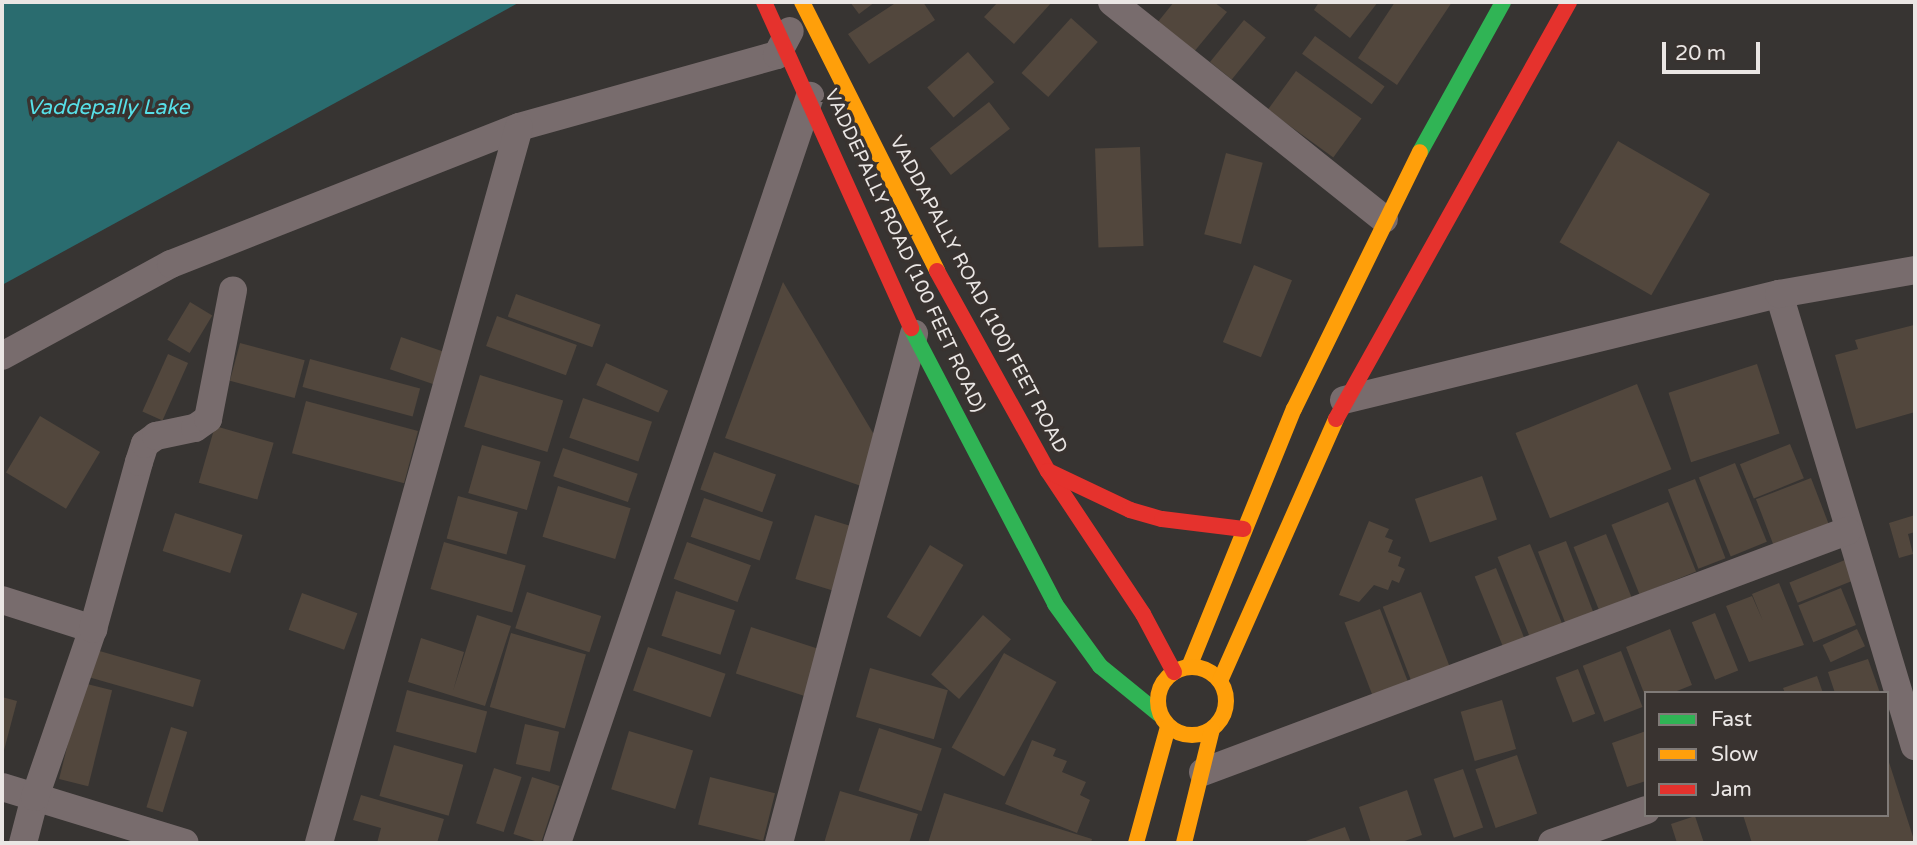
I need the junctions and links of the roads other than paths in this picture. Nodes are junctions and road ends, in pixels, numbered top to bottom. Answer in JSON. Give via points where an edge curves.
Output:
{"nodes":[{"id":1,"x":744,"y":2,"type":"edge"},
{"id":2,"x":764,"y":2,"type":"edge"},
{"id":3,"x":1112,"y":2,"type":"edge"},
{"id":4,"x":1569,"y":2,"type":"edge"},
{"id":5,"x":808,"y":5,"type":"edge"},
{"id":6,"x":1494,"y":6,"type":"edge"},
{"id":7,"x":780,"y":48,"type":"junction"},
{"id":8,"x":810,"y":96,"type":"junction"},
{"id":9,"x":519,"y":127,"type":"junction"},
{"id":10,"x":1384,"y":219,"type":"junction"},
{"id":11,"x":1915,"y":270,"type":"edge"},
{"id":12,"x":233,"y":290,"type":"dead end"},
{"id":13,"x":1779,"y":295,"type":"junction"},
{"id":14,"x":914,"y":334,"type":"junction"},
{"id":15,"x":2,"y":356,"type":"edge"},
{"id":16,"x":1345,"y":400,"type":"junction"},
{"id":17,"x":1048,"y":471,"type":"junction"},
{"id":18,"x":1242,"y":529,"type":"junction"},
{"id":19,"x":1847,"y":531,"type":"junction"},
{"id":20,"x":2,"y":600,"type":"edge"},
{"id":21,"x":93,"y":629,"type":"junction"},
{"id":22,"x":1181,"y":670,"type":"junction"},
{"id":23,"x":1220,"y":681,"type":"junction"},
{"id":24,"x":1889,"y":691,"type":"edge"},
{"id":25,"x":1889,"y":691,"type":"edge"},
{"id":26,"x":1164,"y":720,"type":"junction"},
{"id":27,"x":1897,"y":722,"type":"edge"},
{"id":28,"x":1212,"y":729,"type":"junction"},
{"id":29,"x":1915,"y":746,"type":"edge"},
{"id":30,"x":1203,"y":772,"type":"junction"},
{"id":31,"x":2,"y":787,"type":"edge"},
{"id":32,"x":35,"y":797,"type":"junction"},
{"id":33,"x":1644,"y":811,"type":"edge"},
{"id":34,"x":23,"y":843,"type":"edge"},
{"id":35,"x":186,"y":843,"type":"edge"},
{"id":36,"x":318,"y":843,"type":"edge"},
{"id":37,"x":557,"y":843,"type":"edge"},
{"id":38,"x":779,"y":843,"type":"edge"},
{"id":39,"x":1136,"y":843,"type":"edge"},
{"id":40,"x":1184,"y":843,"type":"edge"},
{"id":41,"x":1552,"y":843,"type":"edge"}],
"edges":[{"from":1,"to":7,"type":"street"},
{"from":2,"to":7,"type":"main road","name":"VADDEPALLY ROAD (100 FEET ROAD)"},
{"from":3,"to":10,"type":"street"},
{"from":4,"to":16,"type":"main road"},
{"from":5,"to":7,"type":"street"},
{"from":5,"to":17,"type":"main road","name":"VADDAPALLY ROAD (100) FEET ROAD","via":[[950,296]]},
{"from":6,"to":10,"type":"main road"},
{"from":7,"to":8,"type":"main road","name":"VADDEPALLY ROAD (100 FEET ROAD)"},
{"from":7,"to":9,"type":"street"},
{"from":8,"to":14,"type":"main road","name":"VADDEPALLY ROAD (100 FEET ROAD)"},
{"from":8,"to":37,"type":"street"},
{"from":9,"to":15,"type":"street","via":[[170,264]]},
{"from":9,"to":36,"type":"street"},
{"from":10,"to":18,"type":"main road"},
{"from":11,"to":13,"type":"street"},
{"from":12,"to":21,"type":"street","via":[[213,408],[195,428],[156,436],[145,444]]},
{"from":13,"to":16,"type":"street"},
{"from":13,"to":19,"type":"street"},
{"from":14,"to":26,"type":"main road","name":"VADDEPALLY ROAD (100 FEET ROAD)","via":[[1055,604],[1100,666]]},
{"from":14,"to":38,"type":"street"},
{"from":16,"to":23,"type":"main road"},
{"from":17,"to":18,"type":"main road","via":[[1130,510]]},
{"from":17,"to":22,"type":"main road","name":"VADDAPALLY ROAD (100) FEET ROAD"},
{"from":18,"to":22,"type":"main road"},
{"from":19,"to":25,"type":"street"},
{"from":19,"to":30,"type":"street"},
{"from":20,"to":21,"type":"street"},
{"from":21,"to":32,"type":"street"},
{"from":22,"to":23,"type":"main road","via":[[1206,670]]},
{"from":22,"to":26,"type":"main road","via":[[1162,683],[1157,699]]},
{"from":23,"to":28,"type":"main road","via":[[1226,698],[1223,716]]},
{"from":24,"to":27,"type":"street"},
{"from":26,"to":28,"type":"main road","via":[[1182,734]]},
{"from":26,"to":39,"type":"main road"},
{"from":27,"to":29,"type":"street"},
{"from":28,"to":30,"type":"main road"},
{"from":30,"to":40,"type":"main road"},
{"from":31,"to":32,"type":"street"},
{"from":32,"to":34,"type":"street"},
{"from":32,"to":35,"type":"street"},
{"from":33,"to":41,"type":"street"}]}
